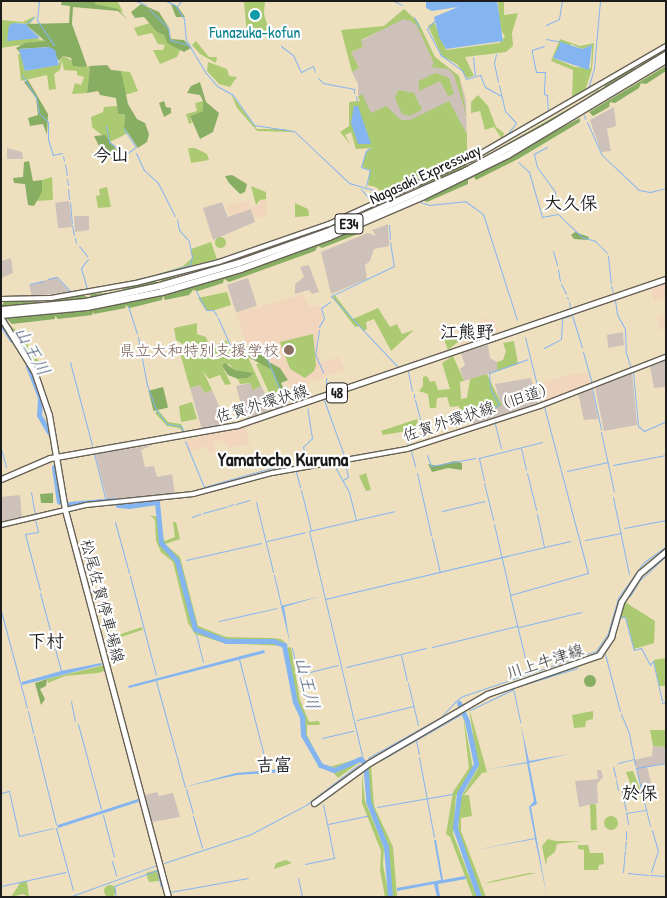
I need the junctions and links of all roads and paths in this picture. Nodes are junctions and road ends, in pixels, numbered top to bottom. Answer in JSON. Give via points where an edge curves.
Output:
{"nodes":[{"id":1,"x":666,"y":46,"type":"edge"},
{"id":2,"x":666,"y":55,"type":"edge"},
{"id":3,"x":666,"y":60,"type":"edge"},
{"id":4,"x":666,"y":279,"type":"edge"},
{"id":5,"x":1,"y":300,"type":"edge"},
{"id":6,"x":2,"y":314,"type":"edge"},
{"id":7,"x":666,"y":357,"type":"edge"},
{"id":8,"x":58,"y":457,"type":"junction"},
{"id":9,"x":1,"y":480,"type":"edge"},
{"id":10,"x":65,"y":510,"type":"junction"},
{"id":11,"x":1,"y":525,"type":"edge"},
{"id":12,"x":666,"y":551,"type":"edge"},
{"id":13,"x":314,"y":802,"type":"dead end"},
{"id":14,"x":168,"y":897,"type":"edge"}],
"edges":[{"from":1,"to":5,"type":"street","via":[[512,136],[410,189],[293,237],[188,270],[87,293]]},
{"from":2,"to":6,"type":"highway","name":"Nagasaki Expressway","number":"E34","via":[[547,127],[466,171],[327,232],[160,286],[86,302]]},
{"from":3,"to":6,"type":"highway","name":"Nagasaki Expressway","number":"E34","via":[[508,154],[424,196],[329,237],[241,269],[162,292],[88,307]]},
{"from":4,"to":8,"type":"main road","name":"佐賀外環状線","number":"48","via":[[237,425]]},
{"from":6,"to":8,"type":"main road","name":"松尾佐賀停車場線","via":[[39,383]]},
{"from":7,"to":10,"type":"street","name":"佐賀外環状線（旧道）","via":[[540,406],[415,446],[272,473],[193,494]]},
{"from":8,"to":9,"type":"main road","name":"佐賀外環状線","number":"48"},
{"from":8,"to":10,"type":"main road","name":"松尾佐賀停車場線"},
{"from":10,"to":11,"type":"street","name":"佐賀外環状線（旧道）"},
{"from":10,"to":14,"type":"main road","name":"松尾佐賀停車場線"},
{"from":12,"to":13,"type":"main road","name":"川上牛津線","via":[[640,573],[621,602],[611,638],[599,655],[496,690],[369,763]]}]}
